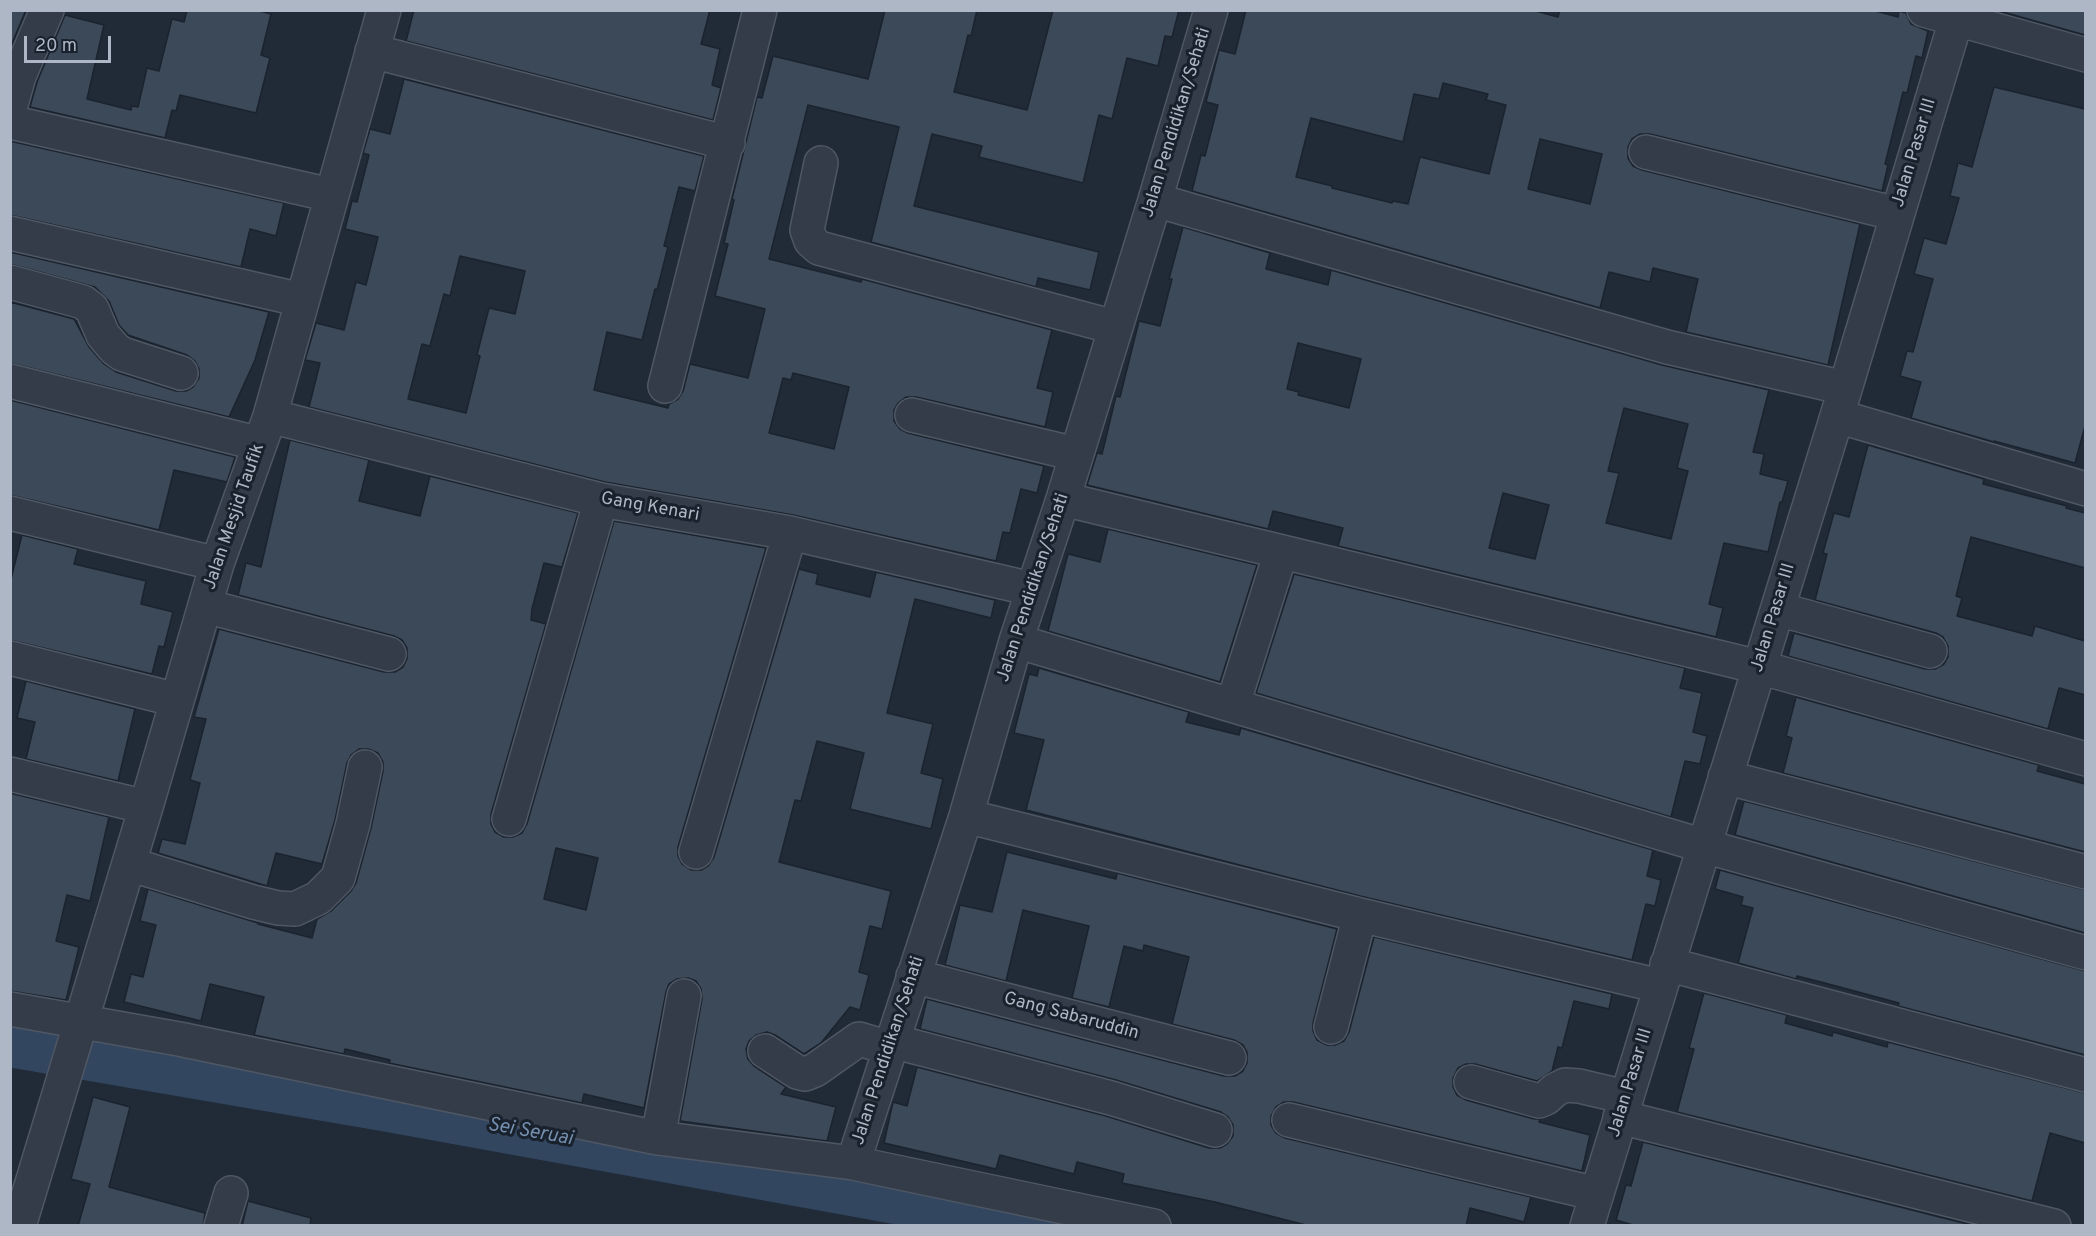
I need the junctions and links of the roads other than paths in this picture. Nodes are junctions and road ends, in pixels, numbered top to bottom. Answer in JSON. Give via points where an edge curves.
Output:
{"nodes":[{"id":1,"x":47,"y":10,"type":"edge"},
{"id":2,"x":384,"y":10,"type":"edge"},
{"id":3,"x":760,"y":10,"type":"edge"},
{"id":4,"x":1210,"y":10,"type":"edge"},
{"id":5,"x":1924,"y":10,"type":"edge"},
{"id":6,"x":1957,"y":15,"type":"edge"},
{"id":7,"x":372,"y":51,"type":"junction"},
{"id":8,"x":2085,"y":55,"type":"edge"},
{"id":9,"x":10,"y":108,"type":"edge"},
{"id":10,"x":10,"y":122,"type":"edge"},
{"id":11,"x":728,"y":143,"type":"junction"},
{"id":12,"x":1646,"y":152,"type":"dead end"},
{"id":13,"x":820,"y":163,"type":"dead end"},
{"id":14,"x":332,"y":195,"type":"junction"},
{"id":15,"x":1155,"y":200,"type":"junction"},
{"id":16,"x":1897,"y":214,"type":"junction"},
{"id":17,"x":10,"y":233,"type":"edge"},
{"id":18,"x":10,"y":282,"type":"edge"},
{"id":19,"x":302,"y":300,"type":"junction"},
{"id":20,"x":1114,"y":327,"type":"junction"},
{"id":21,"x":181,"y":373,"type":"dead end"},
{"id":22,"x":10,"y":381,"type":"edge"},
{"id":23,"x":665,"y":386,"type":"dead end"},
{"id":24,"x":1841,"y":402,"type":"junction"},
{"id":25,"x":912,"y":415,"type":"dead end"},
{"id":26,"x":265,"y":430,"type":"junction"},
{"id":27,"x":1076,"y":454,"type":"junction"},
{"id":28,"x":2085,"y":489,"type":"edge"},
{"id":29,"x":1063,"y":499,"type":"junction"},
{"id":30,"x":601,"y":500,"type":"junction"},
{"id":31,"x":10,"y":513,"type":"edge"},
{"id":32,"x":790,"y":533,"type":"junction"},
{"id":33,"x":1281,"y":552,"type":"junction"},
{"id":34,"x":217,"y":564,"type":"junction"},
{"id":35,"x":1032,"y":589,"type":"junction"},
{"id":36,"x":205,"y":606,"type":"junction"},
{"id":37,"x":1778,"y":609,"type":"junction"},
{"id":38,"x":1016,"y":641,"type":"junction"},
{"id":39,"x":1930,"y":651,"type":"dead end"},
{"id":40,"x":389,"y":654,"type":"dead end"},
{"id":41,"x":10,"y":658,"type":"edge"},
{"id":42,"x":1759,"y":667,"type":"junction"},
{"id":43,"x":177,"y":699,"type":"junction"},
{"id":44,"x":1233,"y":704,"type":"junction"},
{"id":45,"x":2085,"y":759,"type":"edge"},
{"id":46,"x":365,"y":766,"type":"dead end"},
{"id":47,"x":10,"y":774,"type":"edge"},
{"id":48,"x":1725,"y":777,"type":"junction"},
{"id":49,"x":146,"y":807,"type":"junction"},
{"id":50,"x":966,"y":816,"type":"junction"},
{"id":51,"x":509,"y":819,"type":"dead end"},
{"id":52,"x":1704,"y":846,"type":"junction"},
{"id":53,"x":696,"y":852,"type":"dead end"},
{"id":54,"x":129,"y":864,"type":"junction"},
{"id":55,"x":2085,"y":872,"type":"edge"},
{"id":56,"x":1360,"y":915,"type":"junction"},
{"id":57,"x":2085,"y":953,"type":"edge"},
{"id":58,"x":1664,"y":975,"type":"junction"},
{"id":59,"x":913,"y":976,"type":"junction"},
{"id":60,"x":684,"y":996,"type":"dead end"},
{"id":61,"x":10,"y":1009,"type":"edge"},
{"id":62,"x":1331,"y":1027,"type":"dead end"},
{"id":63,"x":78,"y":1030,"type":"junction"},
{"id":64,"x":891,"y":1045,"type":"junction"},
{"id":65,"x":765,"y":1052,"type":"dead end"},
{"id":66,"x":1228,"y":1058,"type":"dead end"},
{"id":67,"x":2085,"y":1075,"type":"edge"},
{"id":68,"x":1471,"y":1082,"type":"dead end"},
{"id":69,"x":1623,"y":1107,"type":"junction"},
{"id":70,"x":1288,"y":1120,"type":"dead end"},
{"id":71,"x":1215,"y":1130,"type":"dead end"},
{"id":72,"x":658,"y":1138,"type":"junction"},
{"id":73,"x":853,"y":1163,"type":"junction"},
{"id":74,"x":231,"y":1193,"type":"dead end"},
{"id":75,"x":1597,"y":1194,"type":"junction"},
{"id":76,"x":19,"y":1226,"type":"edge"},
{"id":77,"x":221,"y":1226,"type":"edge"},
{"id":78,"x":1154,"y":1226,"type":"edge"},
{"id":79,"x":1587,"y":1226,"type":"edge"},
{"id":80,"x":2054,"y":1226,"type":"edge"}],
"edges":[{"from":1,"to":9,"type":"street"},
{"from":2,"to":7,"type":"street","name":"Jalan Mesjid Taufik"},
{"from":3,"to":11,"type":"street"},
{"from":4,"to":15,"type":"street","name":"Jalan Pendidikan/Sehati"},
{"from":5,"to":6,"type":"street"},
{"from":6,"to":8,"type":"street"},
{"from":6,"to":16,"type":"street","name":"Jalan Pasar III"},
{"from":7,"to":11,"type":"street"},
{"from":7,"to":14,"type":"street","name":"Jalan Mesjid Taufik"},
{"from":10,"to":14,"type":"street"},
{"from":11,"to":23,"type":"street"},
{"from":12,"to":16,"type":"street"},
{"from":13,"to":20,"type":"street","via":[[807,230],[819,248]]},
{"from":14,"to":19,"type":"street","name":"Jalan Mesjid Taufik"},
{"from":15,"to":20,"type":"street","name":"Jalan Pendidikan/Sehati"},
{"from":15,"to":24,"type":"street"},
{"from":16,"to":24,"type":"street","name":"Jalan Pasar III"},
{"from":17,"to":19,"type":"street"},
{"from":18,"to":21,"type":"street","via":[[83,302],[92,309],[103,335],[115,349]]},
{"from":19,"to":26,"type":"street","name":"Jalan Mesjid Taufik"},
{"from":20,"to":27,"type":"street","name":"Jalan Pendidikan/Sehati"},
{"from":22,"to":26,"type":"street","name":"Gang Kenari"},
{"from":24,"to":28,"type":"street"},
{"from":24,"to":37,"type":"street","name":"Jalan Pasar III"},
{"from":25,"to":27,"type":"street"},
{"from":26,"to":30,"type":"street","name":"Gang Kenari"},
{"from":26,"to":34,"type":"street","name":"Jalan Mesjid Taufik"},
{"from":27,"to":29,"type":"street","name":"Jalan Pendidikan/Sehati"},
{"from":29,"to":33,"type":"street"},
{"from":29,"to":35,"type":"street","name":"Jalan Pendidikan/Sehati"},
{"from":30,"to":32,"type":"street","name":"Gang Kenari"},
{"from":30,"to":51,"type":"street"},
{"from":31,"to":34,"type":"street"},
{"from":32,"to":35,"type":"street","name":"Gang Kenari"},
{"from":32,"to":53,"type":"street"},
{"from":33,"to":42,"type":"street"},
{"from":33,"to":44,"type":"street"},
{"from":34,"to":36,"type":"street","name":"Jalan Mesjid Taufik"},
{"from":35,"to":38,"type":"street","name":"Jalan Pendidikan/Sehati"},
{"from":36,"to":40,"type":"street"},
{"from":36,"to":43,"type":"street","name":"Jalan Mesjid Taufik"},
{"from":37,"to":39,"type":"street"},
{"from":37,"to":42,"type":"street","name":"Jalan Pasar III"},
{"from":38,"to":44,"type":"street"},
{"from":38,"to":50,"type":"street","name":"Jalan Pendidikan/Sehati"},
{"from":41,"to":43,"type":"street"},
{"from":42,"to":45,"type":"street"},
{"from":42,"to":48,"type":"street","name":"Jalan Pasar III"},
{"from":43,"to":49,"type":"street","name":"Jalan Mesjid Taufik"},
{"from":44,"to":52,"type":"street"},
{"from":46,"to":54,"type":"street","via":[[338,878],[318,898],[295,909],[253,902]]},
{"from":47,"to":49,"type":"street"},
{"from":48,"to":52,"type":"street","name":"Jalan Pasar III"},
{"from":48,"to":55,"type":"street"},
{"from":49,"to":54,"type":"street","name":"Jalan Mesjid Taufik"},
{"from":50,"to":56,"type":"street"},
{"from":50,"to":59,"type":"street","name":"Jalan Pendidikan/Sehati"},
{"from":52,"to":57,"type":"street"},
{"from":52,"to":58,"type":"street","name":"Jalan Pasar III"},
{"from":54,"to":63,"type":"street","name":"Jalan Mesjid Taufik"},
{"from":56,"to":58,"type":"street"},
{"from":56,"to":62,"type":"street"},
{"from":58,"to":67,"type":"street"},
{"from":58,"to":69,"type":"street","name":"Jalan Pasar III"},
{"from":59,"to":64,"type":"street","name":"Jalan Pendidikan/Sehati"},
{"from":59,"to":66,"type":"street","name":"Gang Sabaruddin"},
{"from":60,"to":72,"type":"street"},
{"from":61,"to":63,"type":"street"},
{"from":63,"to":72,"type":"street","via":[[179,1039]]},
{"from":63,"to":76,"type":"street","name":"Jalan Mesjid Taufik"},
{"from":64,"to":65,"type":"street","via":[[859,1039],[805,1074]]},
{"from":64,"to":71,"type":"street","via":[[1089,1092]]},
{"from":64,"to":73,"type":"street","name":"Jalan Pendidikan/Sehati"},
{"from":68,"to":69,"type":"street","via":[[1539,1101],[1565,1085],[1579,1086]]},
{"from":69,"to":75,"type":"street","name":"Jalan Pasar III"},
{"from":69,"to":80,"type":"street"},
{"from":70,"to":75,"type":"street"},
{"from":72,"to":73,"type":"street"},
{"from":73,"to":78,"type":"street"},
{"from":74,"to":77,"type":"street"},
{"from":75,"to":79,"type":"street","name":"Jalan Pasar III"}]}
